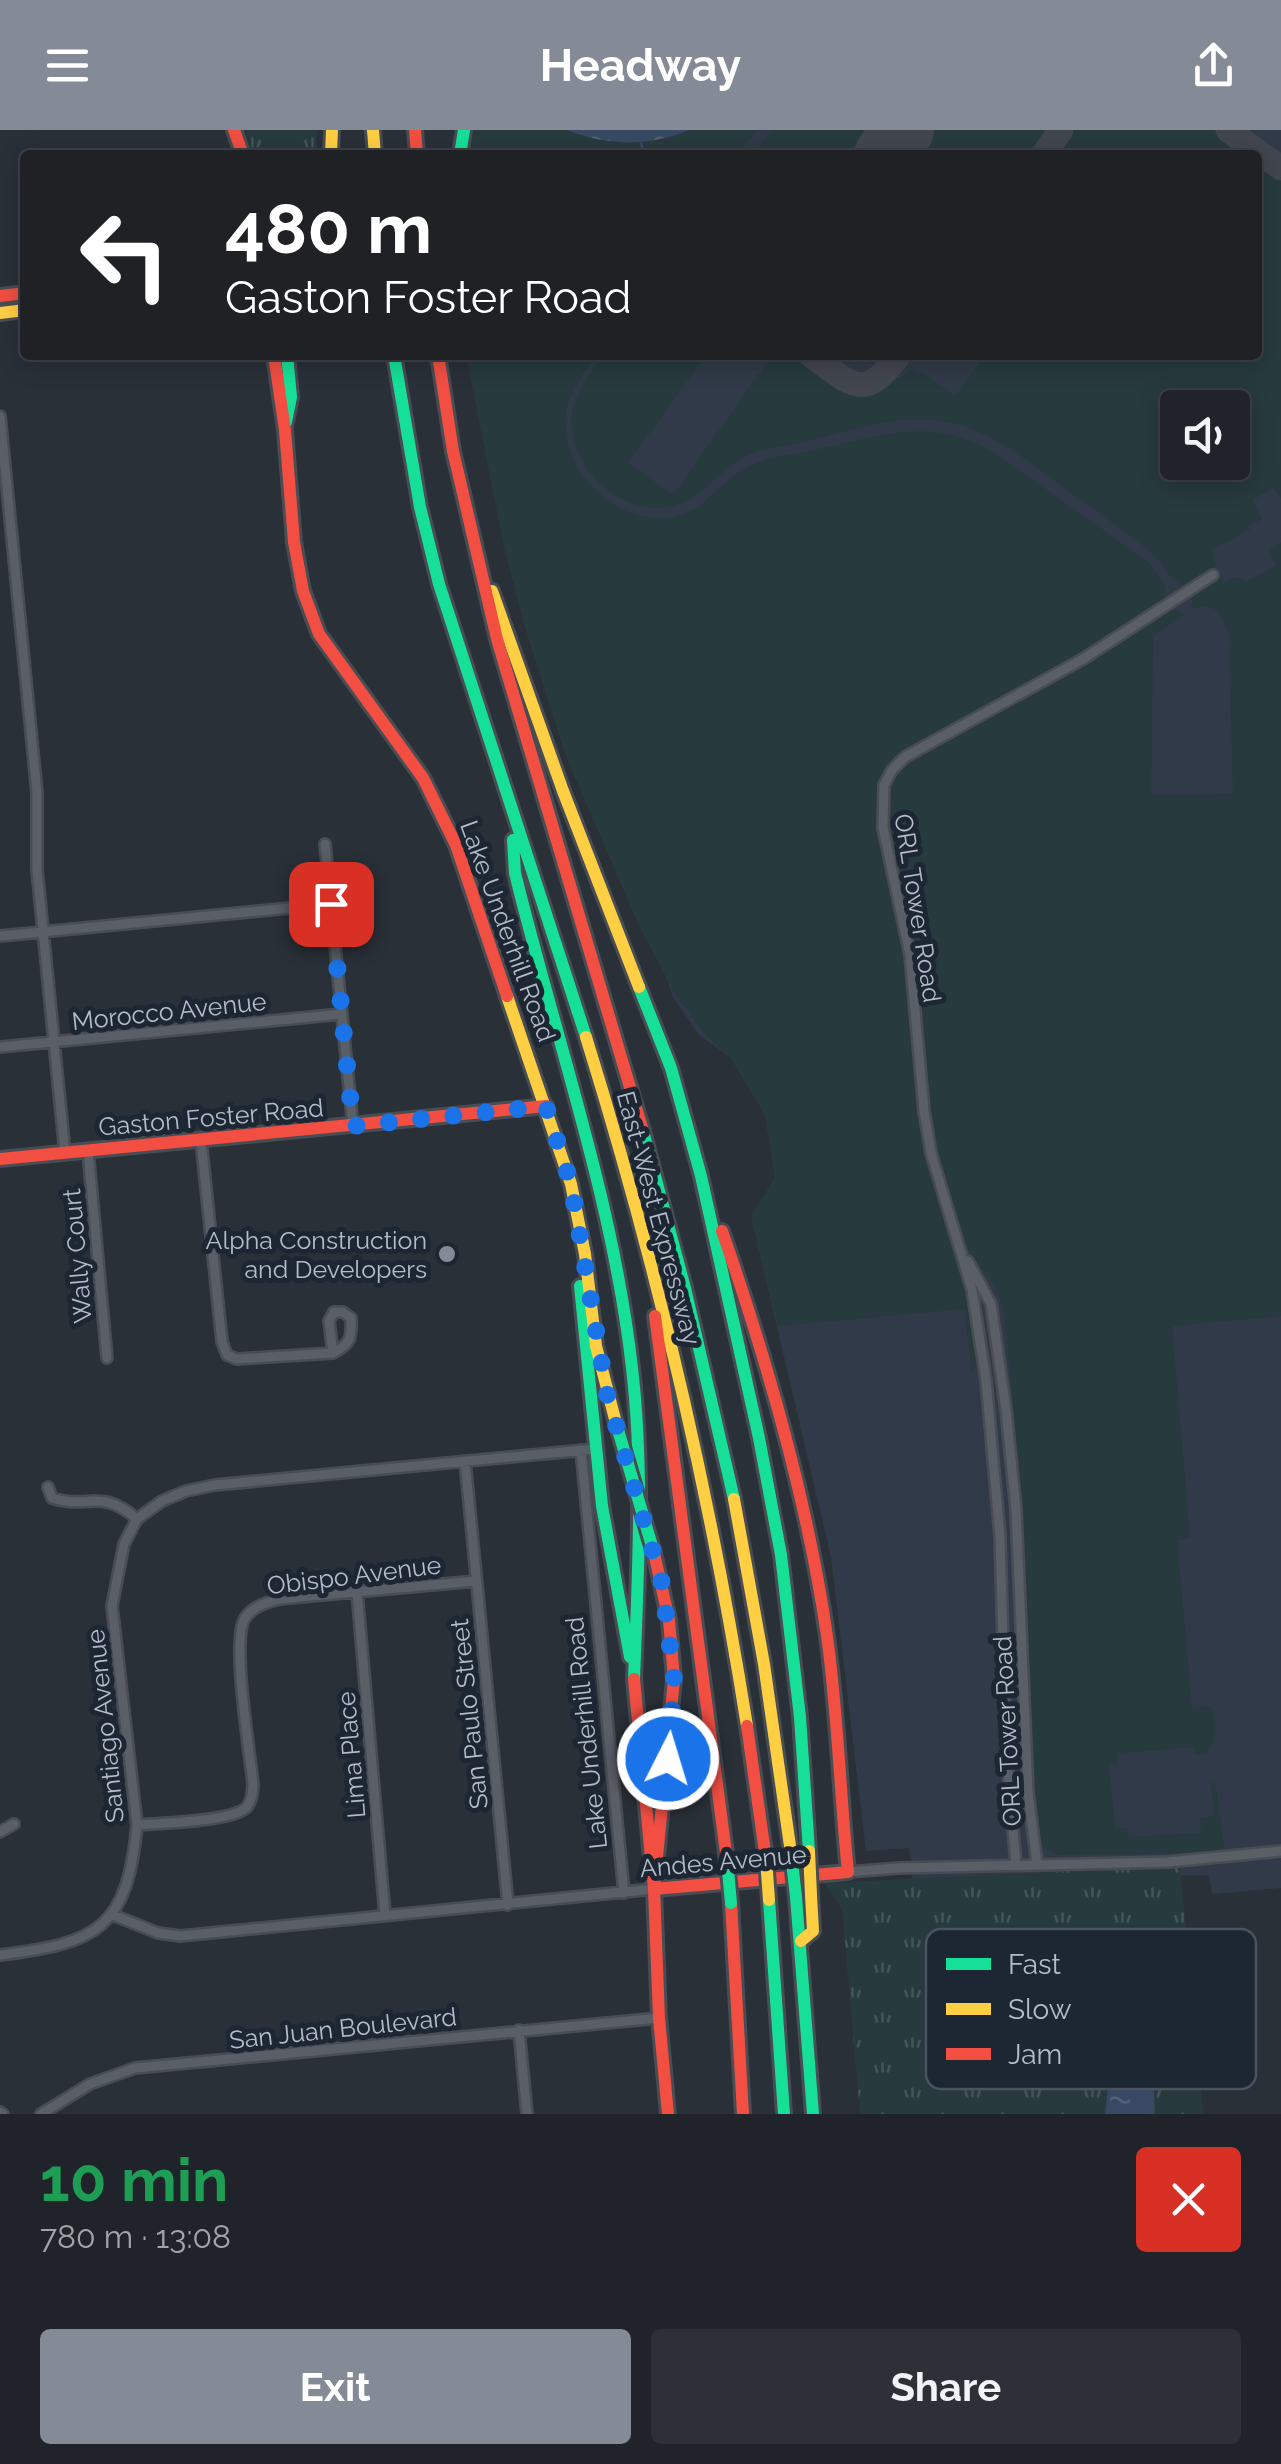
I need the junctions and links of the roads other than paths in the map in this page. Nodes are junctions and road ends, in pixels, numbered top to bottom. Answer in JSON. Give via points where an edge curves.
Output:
{"nodes":[{"id":1,"x":275,"y":360,"type":"edge"},
{"id":2,"x":287,"y":360,"type":"edge"},
{"id":3,"x":395,"y":360,"type":"edge"},
{"id":4,"x":439,"y":360,"type":"edge"},
{"id":5,"x":0,"y":416,"type":"edge"},
{"id":6,"x":285,"y":430,"type":"junction"},
{"id":7,"x":469,"y":532,"type":"junction"},
{"id":8,"x":1213,"y":575,"type":"dead end"},
{"id":9,"x":512,"y":821,"type":"junction"},
{"id":10,"x":325,"y":844,"type":"dead end"},
{"id":11,"x":331,"y":904,"type":"junction"},
{"id":12,"x":44,"y":932,"type":"junction"},
{"id":13,"x":0,"y":936,"type":"edge"},
{"id":14,"x":342,"y":1014,"type":"junction"},
{"id":15,"x":54,"y":1042,"type":"junction"},
{"id":16,"x":0,"y":1048,"type":"edge"},
{"id":17,"x":546,"y":1106,"type":"junction"},
{"id":18,"x":353,"y":1126,"type":"junction"},
{"id":19,"x":201,"y":1140,"type":"junction"},
{"id":20,"x":88,"y":1151,"type":"junction"},
{"id":21,"x":65,"y":1153,"type":"junction"},
{"id":22,"x":0,"y":1159,"type":"edge"},
{"id":23,"x":701,"y":1176,"type":"junction"},
{"id":24,"x":571,"y":1184,"type":"junction"},
{"id":25,"x":959,"y":1246,"type":"junction"},
{"id":26,"x":652,"y":1277,"type":"junction"},
{"id":27,"x":333,"y":1353,"type":"dead end"},
{"id":28,"x":107,"y":1358,"type":"dead end"},
{"id":29,"x":1002,"y":1379,"type":"junction"},
{"id":30,"x":986,"y":1380,"type":"junction"},
{"id":31,"x":588,"y":1449,"type":"junction"},
{"id":32,"x":465,"y":1460,"type":"junction"},
{"id":33,"x":48,"y":1487,"type":"dead end"},
{"id":34,"x":138,"y":1518,"type":"junction"},
{"id":35,"x":476,"y":1581,"type":"junction"},
{"id":36,"x":1020,"y":1586,"type":"junction"},
{"id":37,"x":1002,"y":1587,"type":"junction"},
{"id":38,"x":357,"y":1592,"type":"junction"},
{"id":39,"x":634,"y":1679,"type":"junction"},
{"id":40,"x":14,"y":1824,"type":"dead end"},
{"id":41,"x":137,"y":1825,"type":"junction"},
{"id":42,"x":0,"y":1832,"type":"edge"},
{"id":43,"x":1281,"y":1851,"type":"edge"},
{"id":44,"x":1016,"y":1864,"type":"junction"},
{"id":45,"x":1036,"y":1864,"type":"junction"},
{"id":46,"x":848,"y":1872,"type":"junction"},
{"id":47,"x":654,"y":1890,"type":"junction"},
{"id":48,"x":624,"y":1893,"type":"junction"},
{"id":49,"x":508,"y":1904,"type":"junction"},
{"id":50,"x":385,"y":1914,"type":"junction"},
{"id":51,"x":113,"y":1915,"type":"junction"},
{"id":52,"x":802,"y":1941,"type":"junction"},
{"id":53,"x":0,"y":1955,"type":"edge"},
{"id":54,"x":659,"y":2018,"type":"junction"},
{"id":55,"x":519,"y":2030,"type":"junction"},
{"id":56,"x":41,"y":2114,"type":"edge"},
{"id":57,"x":527,"y":2114,"type":"edge"},
{"id":58,"x":668,"y":2114,"type":"edge"},
{"id":59,"x":743,"y":2114,"type":"edge"},
{"id":60,"x":784,"y":2114,"type":"edge"},
{"id":61,"x":812,"y":2114,"type":"edge"}],
"edges":[{"from":1,"to":6,"type":"main road","name":"Lake Underhill Road"},
{"from":2,"to":6,"type":"main road","name":"Lake Underhill Road"},
{"from":3,"to":9,"type":"main road","name":"East-West Expressway","via":[[424,526]]},
{"from":4,"to":7,"type":"main road","name":"East-West Expressway"},
{"from":5,"to":12,"type":"street"},
{"from":6,"to":17,"type":"main road","name":"Lake Underhill Road","via":[[294,542],[308,605],[323,640],[441,813]]},
{"from":7,"to":23,"type":"main road","via":[[672,1068]]},
{"from":7,"to":52,"type":"main road","name":"East-West Expressway","bridge":true,"via":[[690,1312],[760,1634]]},
{"from":8,"to":25,"type":"street","name":"ORL Tower Road","via":[[1083,659],[905,757],[884,784],[882,828],[910,955],[924,1111]]},
{"from":9,"to":26,"type":"main road","name":"East-West Expressway","via":[[586,1039]]},
{"from":9,"to":39,"type":"main road","via":[[515,873],[604,1210],[632,1364],[640,1512]]},
{"from":10,"to":11,"type":"street"},
{"from":11,"to":12,"type":"street"},
{"from":11,"to":14,"type":"street"},
{"from":12,"to":13,"type":"street"},
{"from":12,"to":15,"type":"street"},
{"from":14,"to":15,"type":"street","name":"Morocco Avenue"},
{"from":14,"to":18,"type":"street"},
{"from":15,"to":16,"type":"street","name":"Morocco Avenue"},
{"from":15,"to":21,"type":"street"},
{"from":17,"to":18,"type":"main road","name":"Gaston Foster Road"},
{"from":17,"to":24,"type":"main road","name":"Lake Underhill Road"},
{"from":18,"to":19,"type":"main road","name":"Gaston Foster Road"},
{"from":19,"to":20,"type":"main road","name":"Gaston Foster Road"},
{"from":19,"to":27,"type":"street","via":[[227,1355]]},
{"from":20,"to":21,"type":"main road","name":"Gaston Foster Road"},
{"from":20,"to":28,"type":"street","name":"Wally Court"},
{"from":21,"to":22,"type":"main road","name":"Gaston Foster Road"},
{"from":23,"to":46,"type":"main road","via":[[759,1334],[813,1560],[832,1672]]},
{"from":23,"to":52,"type":"main road","bridge":true,"via":[[780,1556],[809,1851],[812,1932]]},
{"from":24,"to":31,"type":"main road","name":"Lake Underhill Road"},
{"from":24,"to":47,"type":"main road","name":"Lake Underhill Road","bridge":true,"via":[[596,1346],[669,1620],[674,1679]]},
{"from":25,"to":29,"type":"street","name":"ORL Tower Road","via":[[992,1304]]},
{"from":25,"to":30,"type":"street","name":"ORL Tower Road"},
{"from":26,"to":59,"type":"main road","bridge":true,"via":[[727,1860]]},
{"from":26,"to":60,"type":"main road","name":"East-West Expressway","bridge":true,"via":[[682,1392],[755,1774]]},
{"from":29,"to":30,"type":"street"},
{"from":29,"to":36,"type":"street","name":"ORL Tower Road"},
{"from":30,"to":37,"type":"street","name":"ORL Tower Road"},
{"from":31,"to":32,"type":"street"},
{"from":31,"to":39,"type":"main road","name":"Lake Underhill Road"},
{"from":31,"to":48,"type":"street","name":"Lake Underhill Road"},
{"from":32,"to":34,"type":"street","via":[[215,1484],[186,1490]]},
{"from":32,"to":35,"type":"street","name":"San Paulo Street"},
{"from":33,"to":34,"type":"street","via":[[52,1498],[98,1498]]},
{"from":34,"to":41,"type":"street","name":"Santiago Avenue","via":[[124,1544],[112,1606]]},
{"from":35,"to":38,"type":"street","name":"Obispo Avenue"},
{"from":35,"to":49,"type":"street","name":"San Paulo Street"},
{"from":36,"to":37,"type":"street"},
{"from":36,"to":45,"type":"street","name":"ORL Tower Road","via":[[1022,1710]]},
{"from":37,"to":44,"type":"street","name":"ORL Tower Road"},
{"from":38,"to":41,"type":"street","name":"Obispo Avenue","via":[[261,1604],[242,1624],[253,1795],[246,1807],[225,1816]]},
{"from":38,"to":50,"type":"street","name":"Lima Place"},
{"from":39,"to":47,"type":"main road","name":"Lake Underhill Road"},
{"from":40,"to":42,"type":"street"},
{"from":41,"to":51,"type":"street","name":"Santiago Avenue","via":[[125,1890]]},
{"from":43,"to":45,"type":"street","name":"Andes Avenue"},
{"from":44,"to":45,"type":"street","name":"Andes Avenue"},
{"from":44,"to":46,"type":"street","name":"Andes Avenue"},
{"from":46,"to":47,"type":"main road","name":"Andes Avenue"},
{"from":47,"to":48,"type":"street","name":"Andes Avenue"},
{"from":47,"to":54,"type":"main road","name":"Lake Underhill Road"},
{"from":48,"to":49,"type":"street","name":"Andes Avenue"},
{"from":49,"to":50,"type":"street","name":"Andes Avenue"},
{"from":50,"to":51,"type":"street","name":"Andes Avenue","via":[[180,1936]]},
{"from":51,"to":53,"type":"street","via":[[56,1948]]},
{"from":52,"to":61,"type":"main road","name":"East-West Expressway"},
{"from":54,"to":55,"type":"street","name":"San Juan Boulevard"},
{"from":54,"to":58,"type":"main road","name":"Lake Underhill Road"},
{"from":55,"to":56,"type":"street","name":"San Juan Boulevard","via":[[135,2068],[90,2084]]},
{"from":55,"to":57,"type":"street"}]}
